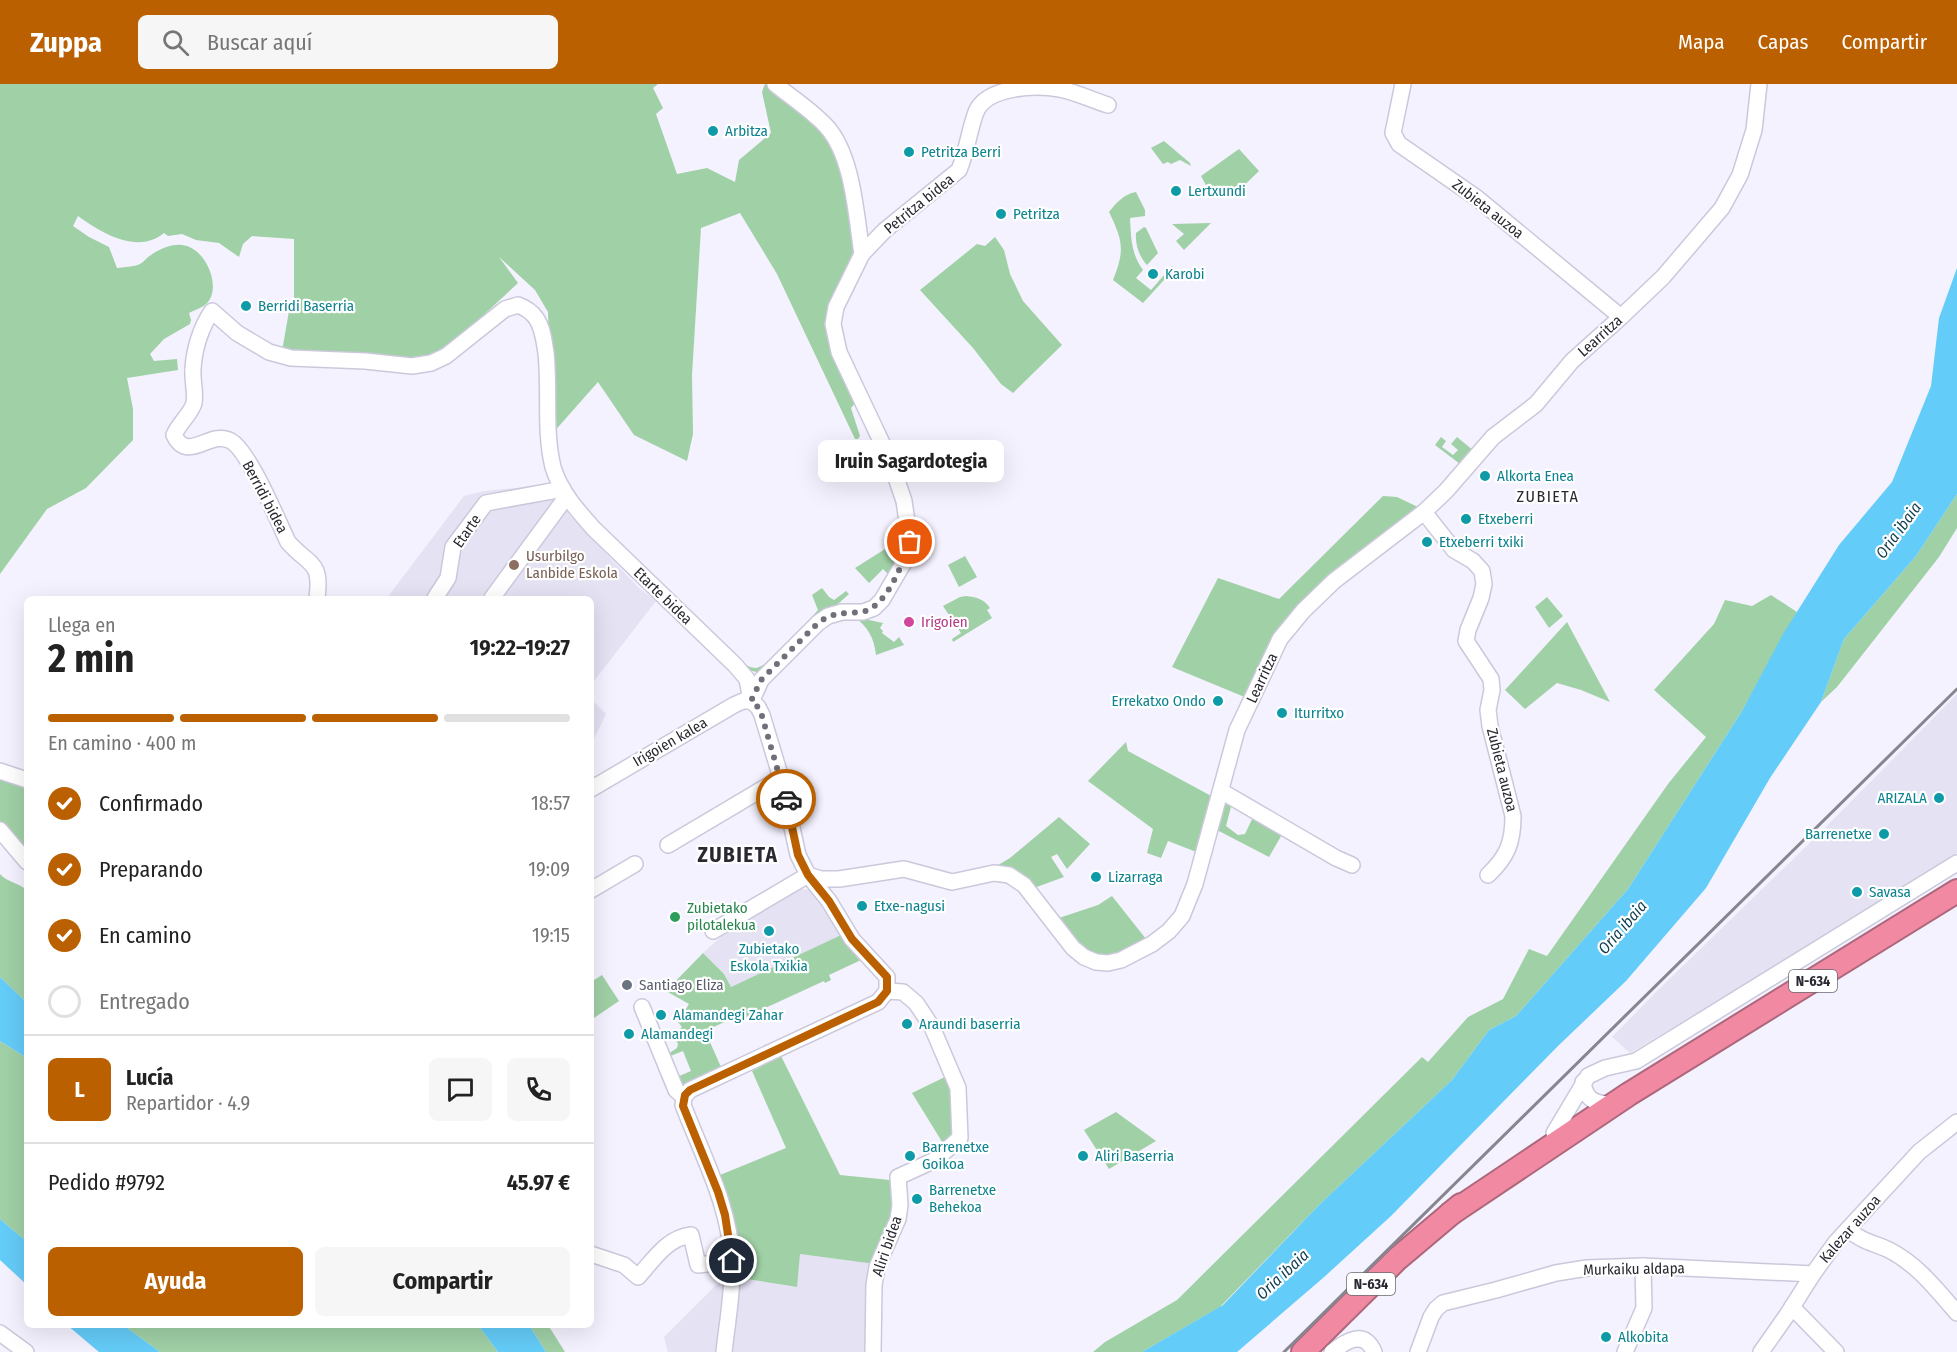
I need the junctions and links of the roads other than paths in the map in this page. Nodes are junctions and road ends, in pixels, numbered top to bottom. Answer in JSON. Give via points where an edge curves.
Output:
{"nodes":[{"id":1,"x":776,"y":84,"type":"edge"},
{"id":2,"x":1403,"y":84,"type":"edge"},
{"id":3,"x":1759,"y":84,"type":"edge"},
{"id":4,"x":1108,"y":105,"type":"dead end"},
{"id":5,"x":862,"y":254,"type":"junction"},
{"id":6,"x":212,"y":311,"type":"joint"},
{"id":7,"x":1622,"y":318,"type":"junction"},
{"id":8,"x":565,"y":492,"type":"junction"},
{"id":9,"x":1424,"y":512,"type":"junction"},
{"id":10,"x":317,"y":596,"type":"edge"},
{"id":11,"x":436,"y":596,"type":"edge"},
{"id":12,"x":493,"y":596,"type":"edge"},
{"id":13,"x":751,"y":701,"type":"junction"},
{"id":14,"x":0,"y":771,"type":"edge"},
{"id":15,"x":781,"y":778,"type":"junction"},
{"id":16,"x":24,"y":779,"type":"edge"},
{"id":17,"x":594,"y":787,"type":"edge"},
{"id":18,"x":1221,"y":790,"type":"junction"},
{"id":19,"x":0,"y":830,"type":"edge"},
{"id":20,"x":668,"y":844,"type":"dead end"},
{"id":21,"x":24,"y":858,"type":"edge"},
{"id":22,"x":1957,"y":863,"type":"edge"},
{"id":23,"x":635,"y":864,"type":"dead end"},
{"id":24,"x":1352,"y":865,"type":"dead end"},
{"id":25,"x":808,"y":875,"type":"junction"},
{"id":26,"x":1488,"y":875,"type":"dead end"},
{"id":27,"x":594,"y":888,"type":"edge"},
{"id":28,"x":1957,"y":890,"type":"edge"},
{"id":29,"x":713,"y":931,"type":"dead end"},
{"id":30,"x":887,"y":991,"type":"junction"},
{"id":31,"x":642,"y":1007,"type":"dead end"},
{"id":32,"x":684,"y":1097,"type":"junction"},
{"id":33,"x":1593,"y":1099,"type":"junction"},
{"id":34,"x":1957,"y":1122,"type":"edge"},
{"id":35,"x":1848,"y":1229,"type":"junction"},
{"id":36,"x":594,"y":1255,"type":"edge"},
{"id":37,"x":732,"y":1261,"type":"junction"},
{"id":38,"x":1643,"y":1266,"type":"junction"},
{"id":39,"x":1813,"y":1274,"type":"junction"},
{"id":40,"x":1792,"y":1307,"type":"junction"},
{"id":41,"x":1957,"y":1313,"type":"edge"},
{"id":42,"x":0,"y":1334,"type":"edge"},
{"id":43,"x":26,"y":1352,"type":"edge"},
{"id":44,"x":724,"y":1352,"type":"edge"},
{"id":45,"x":873,"y":1352,"type":"edge"},
{"id":46,"x":1303,"y":1352,"type":"edge"},
{"id":47,"x":1332,"y":1352,"type":"edge"},
{"id":48,"x":1374,"y":1352,"type":"edge"},
{"id":49,"x":1418,"y":1352,"type":"edge"},
{"id":50,"x":1625,"y":1352,"type":"edge"},
{"id":51,"x":1761,"y":1352,"type":"edge"},
{"id":52,"x":1836,"y":1352,"type":"edge"}],
"edges":[{"from":1,"to":5,"type":"street","via":[[838,142]]},
{"from":2,"to":7,"type":"street","name":"Zubieta auzoa","via":[[1393,133],[1399,144],[1477,198]]},
{"from":3,"to":7,"type":"street","name":"Learritza","via":[[1754,130],[1740,176],[1722,208]]},
{"from":4,"to":5,"type":"street","name":"Petritza bidea","via":[[1060,89],[1035,87],[1007,90],[989,97],[977,111],[959,170],[885,230]]},
{"from":5,"to":13,"type":"street","name":"Petritza bidea","via":[[836,307],[833,324],[839,352],[890,460],[904,501],[910,542],[903,564],[874,608],[842,612],[818,623],[761,680]]},
{"from":6,"to":8,"type":"street","name":"Etarte bidea","via":[[237,333],[269,352],[291,358],[412,366],[446,356],[506,309],[518,305],[529,310],[544,336],[549,450]]},
{"from":6,"to":10,"type":"street","name":"Berridi bidea","via":[[202,329],[193,369],[193,405],[174,435],[184,447],[222,439],[236,445],[256,475],[288,542],[312,562],[319,581]]},
{"from":7,"to":9,"type":"street","name":"Learritza","via":[[1572,361],[1536,404],[1493,437]]},
{"from":8,"to":11,"type":"street","name":"Etarte","via":[[486,503],[453,547],[448,578]]},
{"from":8,"to":12,"type":"street"},
{"from":8,"to":13,"type":"street","name":"Etarte bidea","via":[[593,528],[735,665],[747,679]]},
{"from":9,"to":18,"type":"street","name":"Learritza","via":[[1334,581],[1280,639],[1238,730]]},
{"from":9,"to":26,"type":"street","name":"Zubieta auzoa","via":[[1454,550],[1482,571],[1481,598],[1466,641],[1491,679],[1490,726],[1513,816],[1509,848]]},
{"from":13,"to":15,"type":"street","name":"Etarte bidea","via":[[762,716]]},
{"from":13,"to":17,"type":"street","name":"Irigoien kalea","via":[[734,705]]},
{"from":14,"to":16,"type":"street"},
{"from":15,"to":20,"type":"street"},
{"from":15,"to":25,"type":"street","name":"Etarte bidea","via":[[798,855]]},
{"from":18,"to":24,"type":"street"},
{"from":18,"to":25,"type":"street","name":"Learritza","via":[[1182,916],[1152,944],[1108,963],[1084,957],[1073,948],[1024,885],[1009,875],[994,873],[952,882],[903,869],[839,879]]},
{"from":19,"to":21,"type":"street"},
{"from":22,"to":33,"type":"street","via":[[1636,1061],[1594,1072],[1588,1076]]},
{"from":23,"to":27,"type":"street"},
{"from":25,"to":29,"type":"street"},
{"from":25,"to":30,"type":"street","name":"Etarte bidea","via":[[852,939],[887,977]]},
{"from":28,"to":33,"type":"highway","number":"N-634","via":[[1629,1094]]},
{"from":30,"to":32,"type":"street","via":[[878,1002],[690,1090]]},
{"from":30,"to":45,"type":"street","name":"Aliri bidea","via":[[903,992],[932,1027],[958,1088],[960,1138],[935,1160],[898,1177],[898,1219],[877,1267],[874,1285]]},
{"from":31,"to":32,"type":"street","via":[[676,1090]]},
{"from":32,"to":37,"type":"street","via":[[683,1106],[725,1215]]},
{"from":33,"to":46,"type":"highway","number":"N-634","via":[[1583,1121],[1450,1214],[1397,1259]]},
{"from":34,"to":35,"type":"street","name":"Kalezar auzoa","via":[[1919,1152]]},
{"from":35,"to":39,"type":"street","name":"Kalezar auzoa"},
{"from":35,"to":41,"type":"street","via":[[1914,1266]]},
{"from":36,"to":37,"type":"street","via":[[624,1265],[638,1277],[663,1248],[678,1237],[691,1235],[698,1264]]},
{"from":37,"to":44,"type":"street"},
{"from":38,"to":39,"type":"street","name":"Murkaiku aldapa"},
{"from":38,"to":49,"type":"street","name":"Murkaiku aldapa","via":[[1556,1273],[1447,1301],[1433,1312]]},
{"from":38,"to":50,"type":"street","via":[[1644,1308]]},
{"from":39,"to":40,"type":"street","name":"Kalezar auzoa"},
{"from":40,"to":51,"type":"street","name":"Kalezar auzoa"},
{"from":40,"to":52,"type":"street"},
{"from":42,"to":43,"type":"street"},
{"from":47,"to":48,"type":"street","via":[[1358,1339]]}]}
